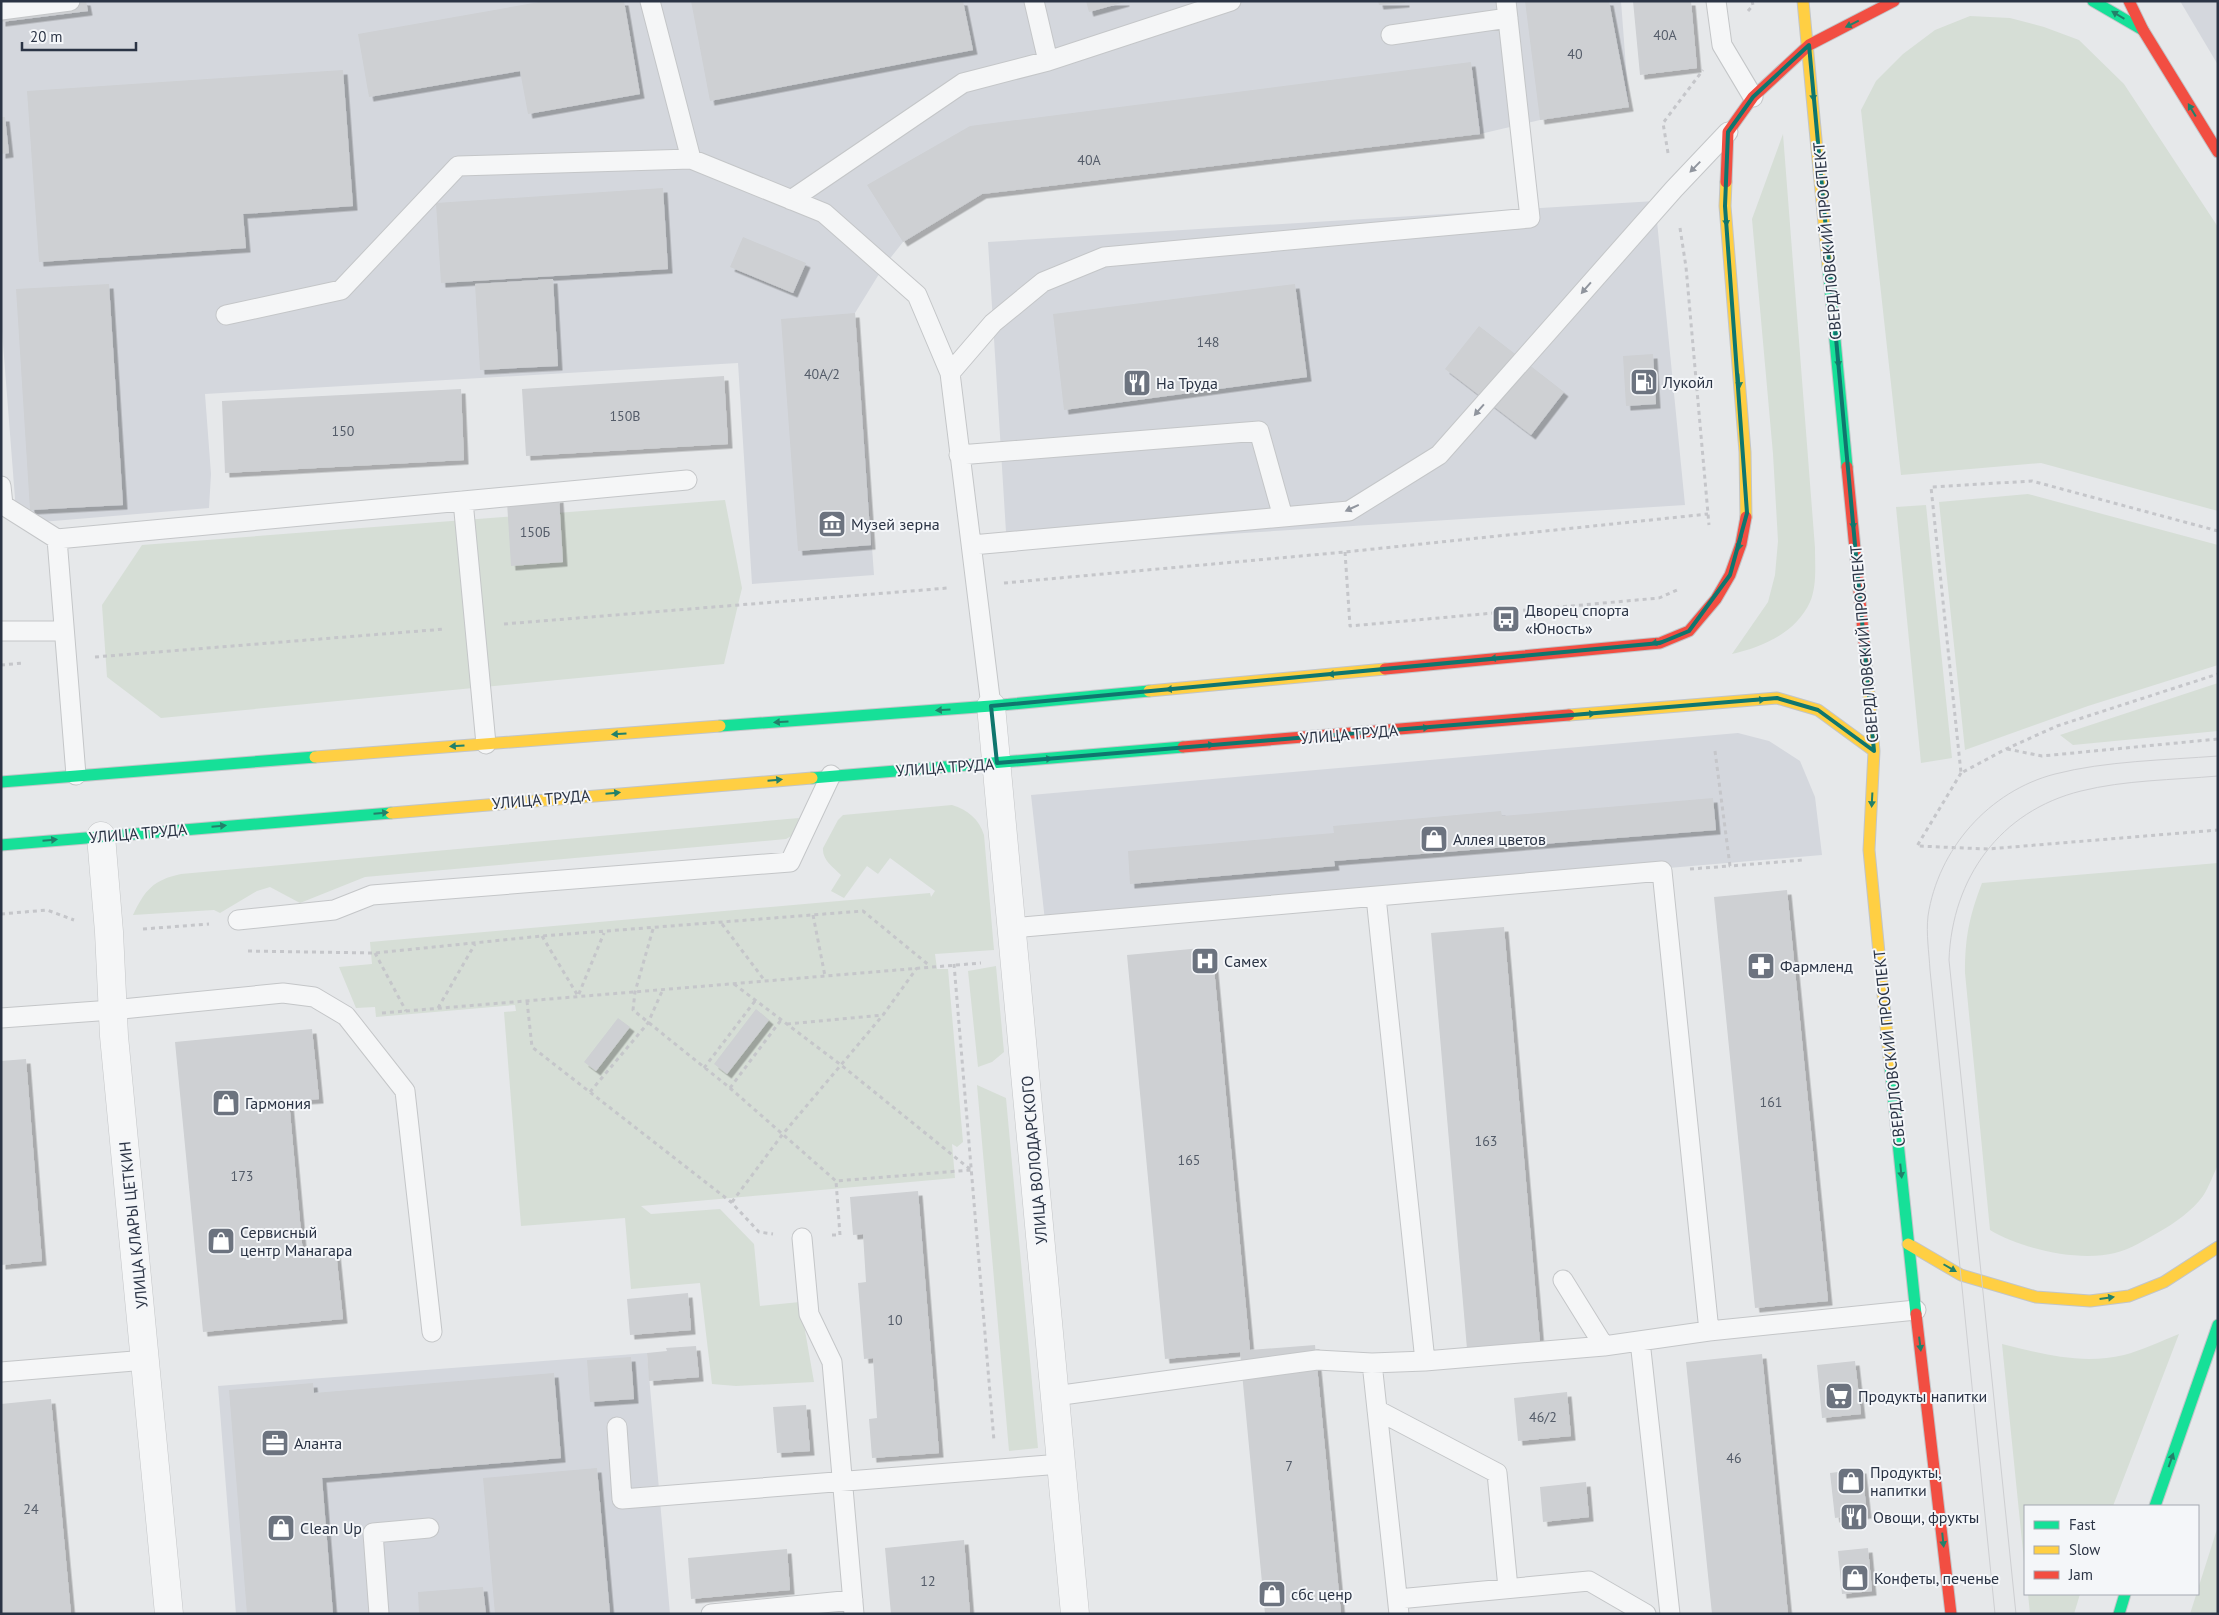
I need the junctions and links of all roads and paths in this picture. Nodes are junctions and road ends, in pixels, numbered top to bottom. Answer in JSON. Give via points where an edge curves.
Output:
{"nodes":[{"id":1,"x":70,"y":1,"type":"edge"},
{"id":2,"x":650,"y":1,"type":"edge"},
{"id":3,"x":1034,"y":1,"type":"edge"},
{"id":4,"x":1231,"y":1,"type":"edge"},
{"id":5,"x":1716,"y":1,"type":"edge"},
{"id":6,"x":1803,"y":1,"type":"edge"},
{"id":7,"x":1894,"y":1,"type":"edge"},
{"id":8,"x":2093,"y":1,"type":"edge"},
{"id":9,"x":2129,"y":1,"type":"edge"},
{"id":10,"x":1,"y":10,"type":"edge"},
{"id":11,"x":1507,"y":10,"type":"edge"},
{"id":12,"x":2143,"y":30,"type":"junction"},
{"id":13,"x":1391,"y":35,"type":"dead end"},
{"id":14,"x":1808,"y":45,"type":"junction"},
{"id":15,"x":1048,"y":61,"type":"junction"},
{"id":16,"x":1753,"y":97,"type":"junction"},
{"id":17,"x":1728,"y":132,"type":"junction"},
{"id":18,"x":2218,"y":152,"type":"edge"},
{"id":19,"x":691,"y":159,"type":"junction"},
{"id":20,"x":791,"y":200,"type":"junction"},
{"id":21,"x":1686,"y":267,"type":"dead end"},
{"id":22,"x":226,"y":315,"type":"dead end"},
{"id":23,"x":950,"y":373,"type":"junction"},
{"id":24,"x":959,"y":455,"type":"junction"},
{"id":25,"x":687,"y":480,"type":"dead end"},
{"id":26,"x":1,"y":486,"type":"edge"},
{"id":27,"x":463,"y":501,"type":"junction"},
{"id":28,"x":1708,"y":514,"type":"junction"},
{"id":29,"x":1283,"y":518,"type":"junction"},
{"id":30,"x":1709,"y":531,"type":"dead end"},
{"id":31,"x":2218,"y":531,"type":"edge"},
{"id":32,"x":57,"y":539,"type":"junction"},
{"id":33,"x":972,"y":544,"type":"junction"},
{"id":34,"x":1345,"y":552,"type":"junction"},
{"id":35,"x":977,"y":586,"type":"junction"},
{"id":36,"x":1681,"y":588,"type":"dead end"},
{"id":37,"x":1,"y":631,"type":"edge"},
{"id":38,"x":64,"y":632,"type":"junction"},
{"id":39,"x":2218,"y":674,"type":"edge"},
{"id":40,"x":991,"y":706,"type":"junction"},
{"id":41,"x":2218,"y":739,"type":"edge"},
{"id":42,"x":486,"y":744,"type":"junction"},
{"id":43,"x":2006,"y":749,"type":"junction"},
{"id":44,"x":1715,"y":750,"type":"dead end"},
{"id":45,"x":1874,"y":751,"type":"junction"},
{"id":46,"x":997,"y":763,"type":"junction"},
{"id":47,"x":1962,"y":773,"type":"junction"},
{"id":48,"x":76,"y":775,"type":"junction"},
{"id":49,"x":831,"y":775,"type":"junction"},
{"id":50,"x":1,"y":782,"type":"edge"},
{"id":51,"x":2218,"y":830,"type":"edge"},
{"id":52,"x":101,"y":836,"type":"junction"},
{"id":53,"x":1,"y":845,"type":"edge"},
{"id":54,"x":1803,"y":860,"type":"dead end"},
{"id":55,"x":1730,"y":866,"type":"junction"},
{"id":56,"x":1662,"y":871,"type":"junction"},
{"id":57,"x":1376,"y":897,"type":"junction"},
{"id":58,"x":1,"y":914,"type":"edge"},
{"id":59,"x":813,"y":915,"type":"junction"},
{"id":60,"x":238,"y":920,"type":"dead end"},
{"id":61,"x":218,"y":923,"type":"dead end"},
{"id":62,"x":722,"y":923,"type":"junction"},
{"id":63,"x":1012,"y":928,"type":"junction"},
{"id":64,"x":653,"y":929,"type":"junction"},
{"id":65,"x":109,"y":932,"type":"junction"},
{"id":66,"x":604,"y":932,"type":"junction"},
{"id":67,"x":542,"y":936,"type":"junction"},
{"id":68,"x":475,"y":943,"type":"junction"},
{"id":69,"x":244,"y":951,"type":"dead end"},
{"id":70,"x":375,"y":953,"type":"junction"},
{"id":71,"x":1015,"y":956,"type":"junction"},
{"id":72,"x":954,"y":964,"type":"junction"},
{"id":73,"x":930,"y":966,"type":"junction"},
{"id":74,"x":918,"y":968,"type":"junction"},
{"id":75,"x":825,"y":976,"type":"junction"},
{"id":76,"x":765,"y":980,"type":"junction"},
{"id":77,"x":734,"y":984,"type":"junction"},
{"id":78,"x":663,"y":989,"type":"junction"},
{"id":79,"x":635,"y":992,"type":"junction"},
{"id":80,"x":578,"y":996,"type":"junction"},
{"id":81,"x":527,"y":1001,"type":"junction"},
{"id":82,"x":755,"y":1001,"type":"junction"},
{"id":83,"x":438,"y":1008,"type":"junction"},
{"id":84,"x":112,"y":1010,"type":"junction"},
{"id":85,"x":406,"y":1011,"type":"junction"},
{"id":86,"x":883,"y":1015,"type":"junction"},
{"id":87,"x":346,"y":1016,"type":"junction"},
{"id":88,"x":1,"y":1018,"type":"edge"},
{"id":89,"x":781,"y":1020,"type":"junction"},
{"id":90,"x":648,"y":1024,"type":"junction"},
{"id":91,"x":786,"y":1024,"type":"junction"},
{"id":92,"x":841,"y":1065,"type":"junction"},
{"id":93,"x":704,"y":1068,"type":"junction"},
{"id":94,"x":730,"y":1088,"type":"junction"},
{"id":95,"x":590,"y":1092,"type":"junction"},
{"id":96,"x":782,"y":1135,"type":"junction"},
{"id":97,"x":971,"y":1170,"type":"junction"},
{"id":98,"x":732,"y":1202,"type":"junction"},
{"id":99,"x":759,"y":1232,"type":"dead end"},
{"id":100,"x":802,"y":1238,"type":"dead end"},
{"id":101,"x":1908,"y":1244,"type":"junction"},
{"id":102,"x":2218,"y":1247,"type":"edge"},
{"id":103,"x":1563,"y":1280,"type":"dead end"},
{"id":104,"x":1916,"y":1310,"type":"junction"},
{"id":105,"x":2218,"y":1325,"type":"edge"},
{"id":106,"x":1709,"y":1331,"type":"junction"},
{"id":107,"x":432,"y":1332,"type":"dead end"},
{"id":108,"x":1640,"y":1341,"type":"junction"},
{"id":109,"x":1604,"y":1346,"type":"junction"},
{"id":110,"x":146,"y":1360,"type":"junction"},
{"id":111,"x":1425,"y":1361,"type":"junction"},
{"id":112,"x":1372,"y":1363,"type":"junction"},
{"id":113,"x":1,"y":1372,"type":"edge"},
{"id":114,"x":1056,"y":1396,"type":"junction"},
{"id":115,"x":1377,"y":1410,"type":"junction"},
{"id":116,"x":616,"y":1427,"type":"dead end"},
{"id":117,"x":1061,"y":1464,"type":"junction"},
{"id":118,"x":997,"y":1470,"type":"junction"},
{"id":119,"x":844,"y":1482,"type":"junction"},
{"id":120,"x":2155,"y":1505,"type":"edge"},
{"id":121,"x":429,"y":1528,"type":"dead end"},
{"id":122,"x":1508,"y":1588,"type":"junction"},
{"id":123,"x":2125,"y":1595,"type":"edge"},
{"id":124,"x":1399,"y":1606,"type":"edge"},
{"id":125,"x":854,"y":1607,"type":"edge"},
{"id":126,"x":169,"y":1614,"type":"edge"},
{"id":127,"x":379,"y":1614,"type":"edge"},
{"id":128,"x":711,"y":1614,"type":"edge"},
{"id":129,"x":1076,"y":1614,"type":"edge"},
{"id":130,"x":1646,"y":1614,"type":"edge"},
{"id":131,"x":1670,"y":1614,"type":"edge"},
{"id":132,"x":1951,"y":1614,"type":"edge"},
{"id":133,"x":2119,"y":1614,"type":"edge"}],
"edges":[{"from":1,"to":10,"type":"lane"},
{"from":2,"to":19,"type":"lane"},
{"from":3,"to":15,"type":"lane"},
{"from":4,"to":15,"type":"lane"},
{"from":5,"to":16,"type":"lane","via":[[1722,45]]},
{"from":6,"to":14,"type":"main road","name":"СВЕРДЛОВСКИЙ ПРОСПЕКТ"},
{"from":7,"to":14,"type":"main road","one_way":true},
{"from":12,"to":8,"type":"main road","one_way":true},
{"from":9,"to":12,"type":"main road"},
{"from":11,"to":13,"type":"lane"},
{"from":11,"to":23,"type":"lane","via":[[1530,218],[1104,256],[1043,282],[994,323]]},
{"from":18,"to":12,"type":"main road","one_way":true},
{"from":14,"to":16,"type":"main road"},
{"from":14,"to":45,"type":"main road","name":"СВЕРДЛОВСКИЙ ПРОСПЕКТ","one_way":true},
{"from":15,"to":20,"type":"lane","via":[[964,83]]},
{"from":16,"to":17,"type":"main road"},
{"from":17,"to":29,"type":"lane","one_way":true,"via":[[1439,455],[1349,512]]},
{"from":17,"to":40,"type":"main road","one_way":true,"via":[[1725,206],[1747,513],[1730,575],[1716,599],[1689,631],[1660,643]]},
{"from":19,"to":20,"type":"lane"},
{"from":19,"to":22,"type":"lane","via":[[458,166],[341,290]]},
{"from":20,"to":23,"type":"lane","via":[[824,214],[917,295]]},
{"from":21,"to":28,"type":"path"},
{"from":23,"to":24,"type":"lane"},
{"from":24,"to":29,"type":"lane","via":[[1259,431]]},
{"from":24,"to":33,"type":"lane"},
{"from":25,"to":27,"type":"lane"},
{"from":26,"to":32,"type":"lane","via":[[3,505]]},
{"from":27,"to":32,"type":"lane"},
{"from":27,"to":42,"type":"lane"},
{"from":28,"to":30,"type":"path"},
{"from":28,"to":34,"type":"path"},
{"from":29,"to":33,"type":"lane"},
{"from":31,"to":47,"type":"path","via":[[2032,481],[1931,487]]},
{"from":32,"to":38,"type":"lane"},
{"from":33,"to":35,"type":"lane"},
{"from":34,"to":35,"type":"path"},
{"from":34,"to":36,"type":"path","via":[[1350,626],[1659,598]]},
{"from":35,"to":40,"type":"lane"},
{"from":37,"to":38,"type":"lane"},
{"from":38,"to":48,"type":"lane"},
{"from":39,"to":43,"type":"path","via":[[2057,726]]},
{"from":40,"to":42,"type":"main road","one_way":true},
{"from":40,"to":46,"type":"street","name":"УЛИЦА ВОЛОДАРСКОГО"},
{"from":41,"to":43,"type":"path","via":[[2042,756]]},
{"from":42,"to":48,"type":"main road","one_way":true},
{"from":43,"to":47,"type":"path"},
{"from":44,"to":55,"type":"path"},
{"from":46,"to":45,"type":"main road","name":"УЛИЦА ТРУДА","one_way":true,"via":[[1777,698],[1818,710]]},
{"from":45,"to":101,"type":"main road","name":"СВЕРДЛОВСКИЙ ПРОСПЕКТ","one_way":true,"via":[[1869,850]]},
{"from":46,"to":49,"type":"main road","name":"УЛИЦА ТРУДА"},
{"from":46,"to":63,"type":"street","name":"УЛИЦА ВОЛОДАРСКОГО"},
{"from":47,"to":51,"type":"path","via":[[1917,846],[1988,848]]},
{"from":48,"to":50,"type":"main road"},
{"from":52,"to":49,"type":"main road","name":"УЛИЦА ТРУДА","one_way":true},
{"from":49,"to":60,"type":"lane","via":[[790,862],[372,894],[334,910]]},
{"from":53,"to":52,"type":"main road","name":"УЛИЦА ТРУДА","one_way":true},
{"from":52,"to":65,"type":"street","name":"УЛИЦА КЛАРЫ ЦЕТКИН"},
{"from":54,"to":55,"type":"path"},
{"from":55,"to":56,"type":"path"},
{"from":56,"to":57,"type":"lane"},
{"from":56,"to":106,"type":"lane"},
{"from":57,"to":63,"type":"lane"},
{"from":57,"to":111,"type":"lane"},
{"from":58,"to":65,"type":"path","via":[[47,910]]},
{"from":59,"to":62,"type":"path"},
{"from":59,"to":73,"type":"path","via":[[863,911]]},
{"from":59,"to":75,"type":"path"},
{"from":61,"to":65,"type":"path"},
{"from":62,"to":64,"type":"path"},
{"from":62,"to":76,"type":"path"},
{"from":63,"to":71,"type":"street","name":"УЛИЦА ВОЛОДАРСКОГО"},
{"from":64,"to":66,"type":"path"},
{"from":64,"to":79,"type":"path"},
{"from":65,"to":84,"type":"street","name":"УЛИЦА КЛАРЫ ЦЕТКИН"},
{"from":66,"to":67,"type":"path"},
{"from":66,"to":80,"type":"path"},
{"from":67,"to":68,"type":"path"},
{"from":67,"to":80,"type":"path"},
{"from":68,"to":70,"type":"path"},
{"from":68,"to":83,"type":"path"},
{"from":69,"to":70,"type":"path"},
{"from":70,"to":85,"type":"path"},
{"from":71,"to":72,"type":"path","via":[[981,963]]},
{"from":71,"to":114,"type":"street","name":"УЛИЦА ВОЛОДАРСКОГО"},
{"from":72,"to":73,"type":"path"},
{"from":72,"to":97,"type":"path"},
{"from":73,"to":74,"type":"path"},
{"from":74,"to":75,"type":"path"},
{"from":74,"to":86,"type":"path"},
{"from":75,"to":76,"type":"path"},
{"from":76,"to":77,"type":"path"},
{"from":77,"to":78,"type":"path"},
{"from":77,"to":82,"type":"path"},
{"from":78,"to":79,"type":"path"},
{"from":78,"to":90,"type":"path"},
{"from":79,"to":80,"type":"path"},
{"from":79,"to":90,"type":"path","via":[[633,1010]]},
{"from":80,"to":81,"type":"path"},
{"from":81,"to":83,"type":"path"},
{"from":81,"to":95,"type":"path","via":[[532,1047]]},
{"from":82,"to":89,"type":"path"},
{"from":82,"to":93,"type":"path"},
{"from":83,"to":85,"type":"path"},
{"from":84,"to":87,"type":"lane","via":[[283,993],[314,997]]},
{"from":84,"to":88,"type":"lane"},
{"from":84,"to":110,"type":"street","name":"УЛИЦА КЛАРЫ ЦЕТКИН"},
{"from":85,"to":87,"type":"path"},
{"from":86,"to":91,"type":"path"},
{"from":86,"to":92,"type":"path"},
{"from":87,"to":107,"type":"lane","via":[[405,1091]]},
{"from":89,"to":91,"type":"path"},
{"from":89,"to":94,"type":"path"},
{"from":90,"to":93,"type":"path"},
{"from":90,"to":95,"type":"path"},
{"from":91,"to":92,"type":"path"},
{"from":92,"to":96,"type":"path"},
{"from":92,"to":97,"type":"path"},
{"from":93,"to":94,"type":"path"},
{"from":94,"to":96,"type":"path"},
{"from":95,"to":98,"type":"path"},
{"from":96,"to":97,"type":"path","via":[[836,1181]]},
{"from":96,"to":98,"type":"path"},
{"from":97,"to":118,"type":"path"},
{"from":98,"to":99,"type":"path"},
{"from":100,"to":119,"type":"lane","via":[[808,1314],[832,1362]]},
{"from":101,"to":102,"type":"main road","one_way":true,"via":[[1961,1274],[2003,1288],[2036,1297],[2090,1301],[2129,1296],[2164,1282]]},
{"from":101,"to":104,"type":"main road","name":"СВЕРДЛОВСКИЙ ПРОСПЕКТ"},
{"from":103,"to":109,"type":"lane"},
{"from":104,"to":106,"type":"lane"},
{"from":104,"to":132,"type":"main road","name":"СВЕРДЛОВСКИЙ ПРОСПЕКТ","one_way":true},
{"from":120,"to":105,"type":"main road","one_way":true},
{"from":106,"to":108,"type":"lane"},
{"from":108,"to":109,"type":"lane"},
{"from":108,"to":131,"type":"lane"},
{"from":109,"to":111,"type":"lane"},
{"from":110,"to":113,"type":"lane"},
{"from":110,"to":126,"type":"street","name":"УЛИЦА КЛАРЫ ЦЕТКИН"},
{"from":111,"to":112,"type":"lane"},
{"from":112,"to":114,"type":"lane","via":[[1317,1360]]},
{"from":112,"to":115,"type":"lane"},
{"from":114,"to":117,"type":"street","name":"УЛИЦА ВОЛОДАРСКОГО"},
{"from":115,"to":122,"type":"lane","via":[[1497,1473]]},
{"from":115,"to":124,"type":"lane"},
{"from":116,"to":119,"type":"lane","via":[[622,1500]]},
{"from":117,"to":118,"type":"lane"},
{"from":117,"to":129,"type":"street","name":"УЛИЦА ВОЛОДАРСКОГО"},
{"from":118,"to":119,"type":"lane"},
{"from":119,"to":125,"type":"lane"},
{"from":121,"to":127,"type":"lane","via":[[373,1533]]},
{"from":122,"to":124,"type":"lane"},
{"from":122,"to":130,"type":"lane","via":[[1589,1582]]},
{"from":123,"to":133,"type":"main road"},
{"from":125,"to":128,"type":"lane"}]}
